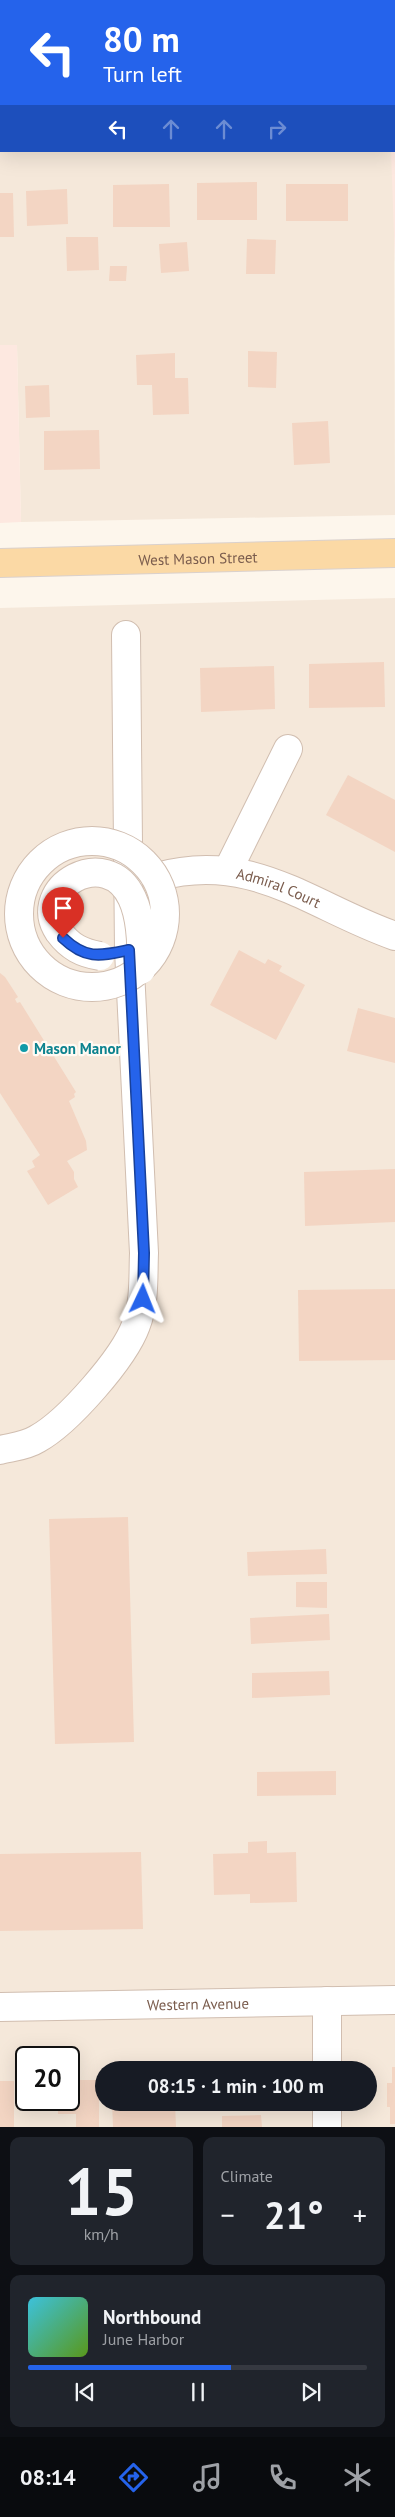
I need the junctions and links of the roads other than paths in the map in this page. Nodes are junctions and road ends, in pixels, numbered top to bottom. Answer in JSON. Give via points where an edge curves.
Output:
{"nodes":[{"id":1,"x":395,"y":553,"type":"edge"},
{"id":2,"x":0,"y":563,"type":"edge"},
{"id":3,"x":126,"y":635,"type":"dead end"},
{"id":4,"x":288,"y":749,"type":"dead end"},
{"id":5,"x":228,"y":870,"type":"junction"},
{"id":6,"x":168,"y":874,"type":"junction"},
{"id":7,"x":395,"y":936,"type":"edge"},
{"id":8,"x":135,"y":960,"type":"junction"},
{"id":9,"x":0,"y":1450,"type":"edge"},
{"id":10,"x":395,"y":2000,"type":"edge"},
{"id":11,"x":326,"y":2001,"type":"junction"},
{"id":12,"x":0,"y":2007,"type":"edge"},
{"id":13,"x":326,"y":2061,"type":"edge"},
{"id":14,"x":326,"y":2111,"type":"edge"},
{"id":15,"x":326,"y":2127,"type":"edge"}],
"edges":[{"from":1,"to":2,"type":"main road","name":"West Mason Street"},
{"from":3,"to":8,"type":"street"},
{"from":4,"to":5,"type":"street"},
{"from":5,"to":6,"type":"street","name":"Admiral Court"},
{"from":5,"to":7,"type":"street","name":"Admiral Court","via":[[272,881],[363,925]]},
{"from":6,"to":8,"type":"street","bridge":true,"via":[[166,926],[157,950]]},
{"from":6,"to":8,"type":"street","bridge":true,"via":[[123,846],[100,840],[76,841],[54,850],[36,866],[24,886],[18,908],[20,932],[30,953],[47,972],[70,984],[103,986],[119,982]]},
{"from":8,"to":8,"type":"street","bridge":true,"via":[[138,915],[132,897],[122,883],[112,875],[88,872],[65,884],[54,902],[53,914],[57,928],[71,946],[85,954]]},
{"from":8,"to":9,"type":"street","via":[[143,1299],[124,1349],[95,1384],[53,1428],[35,1440]]},
{"from":10,"to":11,"type":"street","name":"Western Avenue"},
{"from":11,"to":12,"type":"street","name":"Western Avenue"},
{"from":11,"to":13,"type":"street"},
{"from":14,"to":15,"type":"street"}]}
